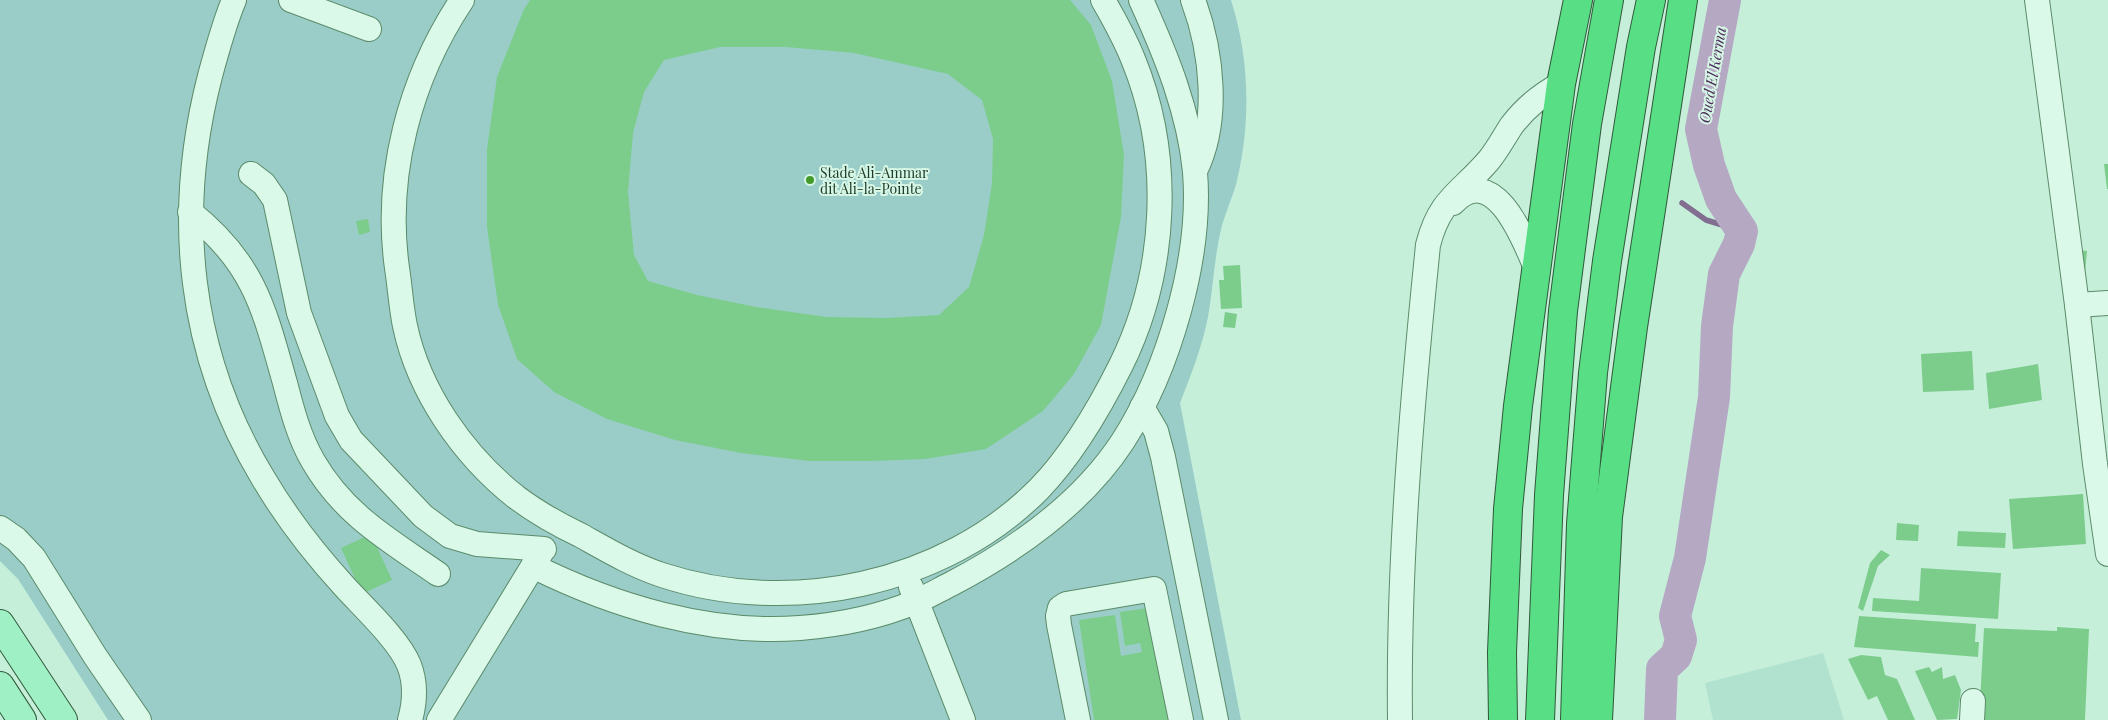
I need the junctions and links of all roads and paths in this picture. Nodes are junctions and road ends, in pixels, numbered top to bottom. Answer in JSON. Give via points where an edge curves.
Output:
{"nodes":[{"id":1,"x":234,"y":0,"type":"edge"},
{"id":2,"x":290,"y":0,"type":"edge"},
{"id":3,"x":462,"y":0,"type":"edge"},
{"id":4,"x":1103,"y":0,"type":"edge"},
{"id":5,"x":1141,"y":0,"type":"edge"},
{"id":6,"x":1194,"y":0,"type":"edge"},
{"id":7,"x":1570,"y":0,"type":"edge"},
{"id":8,"x":1578,"y":0,"type":"edge"},
{"id":9,"x":1609,"y":0,"type":"edge"},
{"id":10,"x":1651,"y":0,"type":"edge"},
{"id":11,"x":1684,"y":0,"type":"edge"},
{"id":12,"x":2037,"y":0,"type":"edge"},
{"id":13,"x":369,"y":29,"type":"dead end"},
{"id":14,"x":1561,"y":84,"type":"junction"},
{"id":15,"x":1195,"y":171,"type":"junction"},
{"id":16,"x":251,"y":174,"type":"dead end"},
{"id":17,"x":190,"y":212,"type":"junction"},
{"id":18,"x":1436,"y":220,"type":"junction"},
{"id":19,"x":1536,"y":268,"type":"junction"},
{"id":20,"x":2108,"y":303,"type":"edge"},
{"id":21,"x":2077,"y":305,"type":"junction"},
{"id":22,"x":1103,"y":397,"type":"junction"},
{"id":23,"x":1142,"y":407,"type":"junction"},
{"id":24,"x":1123,"y":441,"type":"junction"},
{"id":25,"x":2101,"y":464,"type":"edge"},
{"id":26,"x":559,"y":525,"type":"junction"},
{"id":27,"x":0,"y":528,"type":"edge"},
{"id":28,"x":2108,"y":554,"type":"edge"},
{"id":29,"x":538,"y":557,"type":"junction"},
{"id":30,"x":904,"y":572,"type":"junction"},
{"id":31,"x":438,"y":574,"type":"dead end"},
{"id":32,"x":917,"y":601,"type":"junction"},
{"id":33,"x":0,"y":624,"type":"edge"},
{"id":34,"x":0,"y":686,"type":"edge"},
{"id":35,"x":22,"y":720,"type":"edge"},
{"id":36,"x":63,"y":720,"type":"edge"},
{"id":37,"x":139,"y":720,"type":"edge"},
{"id":38,"x":410,"y":720,"type":"edge"},
{"id":39,"x":439,"y":720,"type":"edge"},
{"id":40,"x":963,"y":720,"type":"edge"},
{"id":41,"x":1078,"y":720,"type":"edge"},
{"id":42,"x":1181,"y":720,"type":"edge"},
{"id":43,"x":1216,"y":720,"type":"edge"},
{"id":44,"x":1400,"y":720,"type":"edge"},
{"id":45,"x":1502,"y":720,"type":"edge"},
{"id":46,"x":1540,"y":720,"type":"edge"},
{"id":47,"x":1574,"y":720,"type":"edge"},
{"id":48,"x":1598,"y":720,"type":"edge"}],
"edges":[{"from":1,"to":17,"type":"street","via":[[219,41],[201,112],[192,170]]},
{"from":2,"to":13,"type":"street"},
{"from":3,"to":26,"type":"street","via":[[426,66],[411,108],[397,167],[393,237],[405,327],[426,383],[456,435],[496,480]]},
{"from":4,"to":22,"type":"street","via":[[1133,58],[1143,87],[1156,146],[1160,207],[1147,296],[1127,352]]},
{"from":5,"to":15,"type":"street","via":[[1177,86]]},
{"from":6,"to":15,"type":"street","via":[[1200,17],[1210,86],[1207,143]]},
{"from":7,"to":14,"type":"highway","via":[[1561,52]]},
{"from":8,"to":14,"type":"highway"},
{"from":9,"to":46,"type":"highway","via":[[1587,124],[1563,311],[1549,495]]},
{"from":10,"to":47,"type":"highway","via":[[1607,261],[1593,373],[1581,524]]},
{"from":11,"to":48,"type":"highway","via":[[1608,517]]},
{"from":12,"to":21,"type":"street"},
{"from":14,"to":18,"type":"street","via":[[1522,113],[1493,156],[1449,200]]},
{"from":14,"to":19,"type":"highway"},
{"from":15,"to":23,"type":"street","via":[[1196,213],[1183,297],[1174,329]]},
{"from":16,"to":29,"type":"street","via":[[264,184],[275,200],[299,313],[336,416],[351,440],[423,516],[450,536]]},
{"from":17,"to":31,"type":"street","via":[[218,236],[250,280],[268,324],[296,422],[323,477],[361,521]]},
{"from":17,"to":38,"type":"street","via":[[198,309],[225,402],[250,455],[284,512],[404,655],[414,686]]},
{"from":18,"to":19,"type":"street","via":[[1458,197],[1476,191],[1489,194],[1501,203],[1518,227]]},
{"from":18,"to":44,"type":"street","via":[[1428,245],[1413,404],[1399,645]]},
{"from":19,"to":45,"type":"highway","via":[[1508,509]]},
{"from":20,"to":21,"type":"street"},
{"from":21,"to":25,"type":"street"},
{"from":22,"to":24,"type":"street"},
{"from":22,"to":30,"type":"street","via":[[1068,455],[1022,506],[979,538],[930,563]]},
{"from":23,"to":24,"type":"street"},
{"from":23,"to":43,"type":"street","via":[[1156,431],[1163,457]]},
{"from":24,"to":32,"type":"street","via":[[1092,479],[1047,522],[985,566]]},
{"from":25,"to":28,"type":"street"},
{"from":26,"to":29,"type":"street"},
{"from":26,"to":30,"type":"street","via":[[660,575],[717,589],[799,593],[852,586]]},
{"from":27,"to":37,"type":"street","via":[[34,558]]},
{"from":29,"to":32,"type":"street","via":[[616,600],[700,622],[742,628],[828,625],[881,614]]},
{"from":29,"to":39,"type":"street"},
{"from":30,"to":32,"type":"street"},
{"from":32,"to":40,"type":"street"},
{"from":33,"to":36,"type":"main road"},
{"from":34,"to":35,"type":"main road"},
{"from":41,"to":42,"type":"street","via":[[1059,625],[1060,608],[1066,604],[1154,589]]}]}
